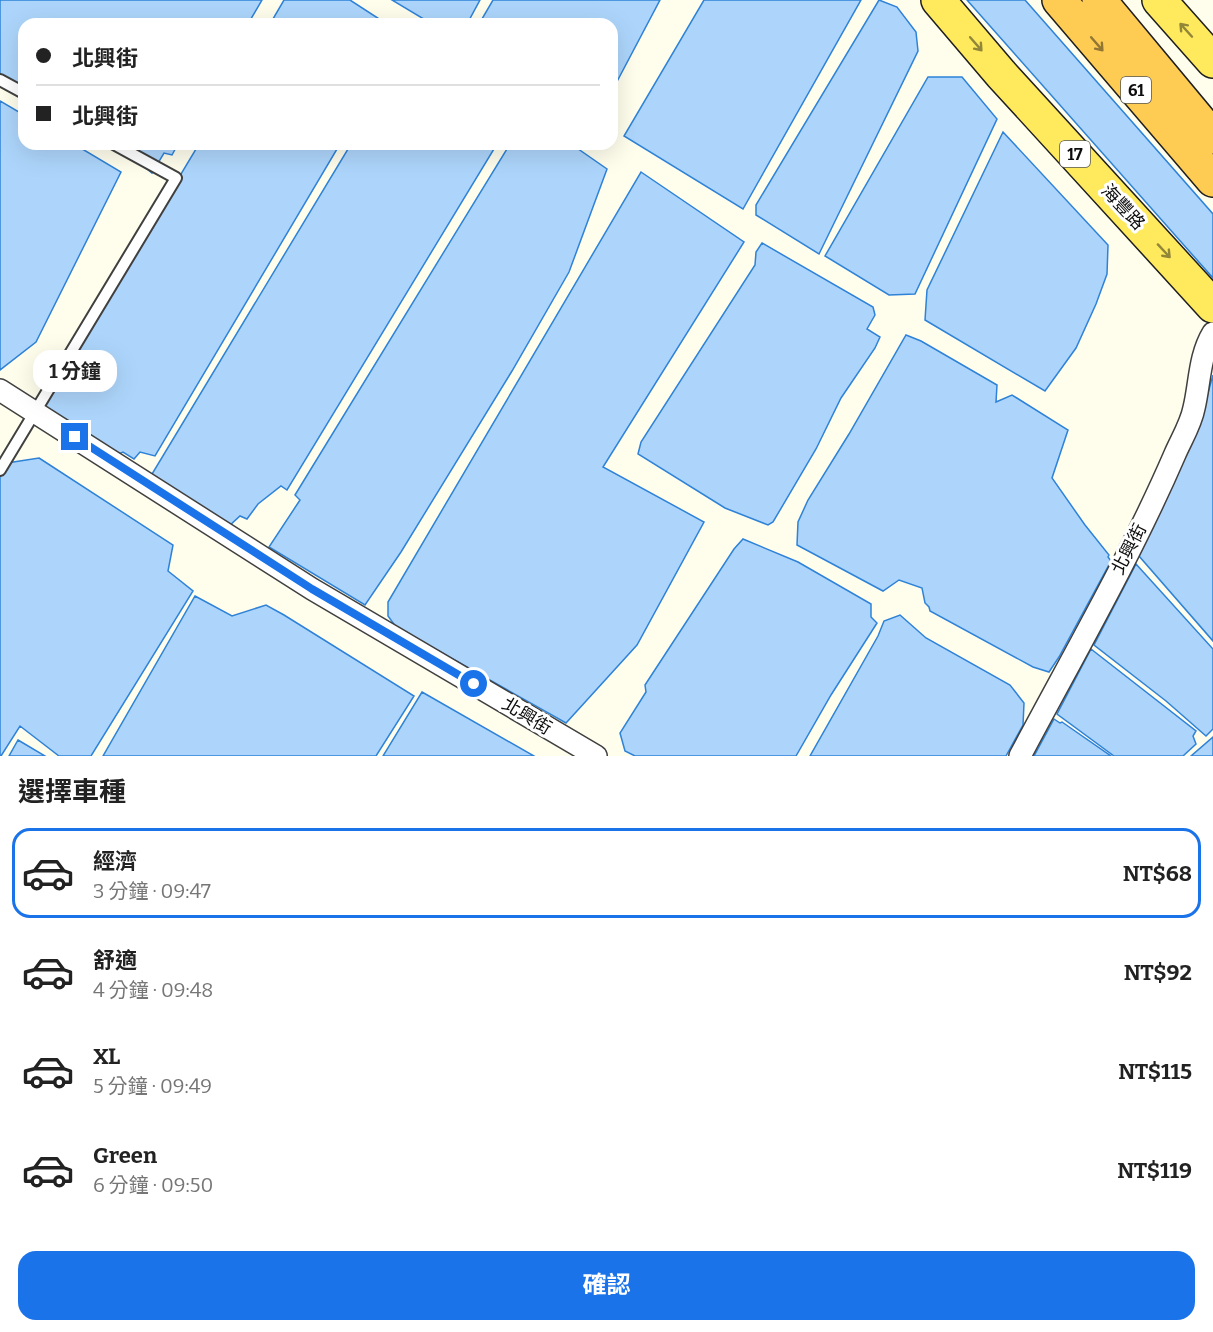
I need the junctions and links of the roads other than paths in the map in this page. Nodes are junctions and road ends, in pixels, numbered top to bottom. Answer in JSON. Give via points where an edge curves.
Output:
{"nodes":[{"id":1,"x":938,"y":0,"type":"edge"},
{"id":2,"x":1059,"y":0,"type":"edge"},
{"id":3,"x":1099,"y":0,"type":"edge"},
{"id":4,"x":1119,"y":0,"type":"edge"},
{"id":5,"x":1159,"y":0,"type":"edge"},
{"id":6,"x":1213,"y":61,"type":"edge"},
{"id":7,"x":0,"y":80,"type":"edge"},
{"id":8,"x":18,"y":90,"type":"edge"},
{"id":9,"x":1213,"y":116,"type":"edge"},
{"id":10,"x":1213,"y":137,"type":"edge"},
{"id":11,"x":125,"y":150,"type":"edge"},
{"id":12,"x":1213,"y":180,"type":"edge"},
{"id":13,"x":1213,"y":306,"type":"edge"},
{"id":14,"x":1213,"y":333,"type":"edge"},
{"id":15,"x":0,"y":390,"type":"edge"},
{"id":16,"x":36,"y":412,"type":"junction"},
{"id":17,"x":0,"y":470,"type":"edge"},
{"id":18,"x":596,"y":756,"type":"edge"},
{"id":19,"x":1020,"y":756,"type":"edge"}],
"edges":[{"from":1,"to":13,"type":"main road","name":"海豐路","number":"17","one_way":true},
{"from":2,"to":12,"type":"highway","number":"61","one_way":true},
{"from":3,"to":10,"type":"highway","number":"61"},
{"from":4,"to":9,"type":"highway"},
{"from":6,"to":5,"type":"main road","one_way":true},
{"from":7,"to":8,"type":"lane"},
{"from":11,"to":16,"type":"lane","via":[[176,178]]},
{"from":14,"to":19,"type":"street","name":"北興街","via":[[1202,361],[1194,410],[1174,456],[1140,530]]},
{"from":15,"to":16,"type":"street","name":"北興街"},
{"from":16,"to":17,"type":"lane"},
{"from":16,"to":18,"type":"street","name":"北興街","via":[[312,589]]}]}
